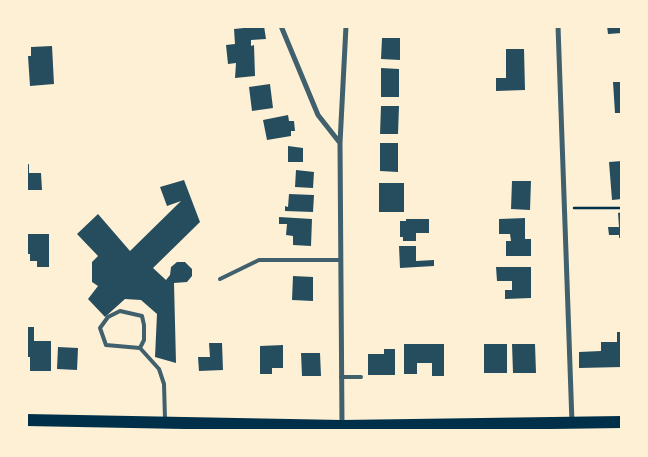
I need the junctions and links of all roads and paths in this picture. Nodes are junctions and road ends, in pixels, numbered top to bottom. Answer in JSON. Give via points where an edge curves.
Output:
{"nodes":[{"id":1,"x":281,"y":26,"type":"edge"},
{"id":2,"x":346,"y":26,"type":"edge"},
{"id":3,"x":558,"y":26,"type":"edge"},
{"id":4,"x":340,"y":143,"type":"junction"},
{"id":5,"x":565,"y":208,"type":"junction"},
{"id":6,"x":622,"y":208,"type":"edge"},
{"id":7,"x":340,"y":260,"type":"junction"},
{"id":8,"x":220,"y":279,"type":"dead end"},
{"id":9,"x":140,"y":348,"type":"junction"},
{"id":10,"x":341,"y":377,"type":"junction"},
{"id":11,"x":361,"y":377,"type":"dead end"},
{"id":12,"x":26,"y":420,"type":"edge"},
{"id":13,"x":164,"y":422,"type":"junction"},
{"id":14,"x":622,"y":422,"type":"edge"},
{"id":15,"x":342,"y":426,"type":"junction"},
{"id":16,"x":565,"y":426,"type":"edge"}],
"edges":[{"from":1,"to":4,"type":"street","via":[[318,115]]},
{"from":2,"to":4,"type":"street"},
{"from":3,"to":5,"type":"street"},
{"from":4,"to":7,"type":"street"},
{"from":5,"to":6,"type":"path"},
{"from":5,"to":16,"type":"street"},
{"from":7,"to":8,"type":"lane","via":[[258,260]]},
{"from":7,"to":10,"type":"street"},
{"from":9,"to":9,"type":"lane","via":[[106,345],[100,328],[108,317],[120,312],[142,316],[144,340]]},
{"from":9,"to":13,"type":"lane","via":[[159,370],[164,384]]},
{"from":10,"to":11,"type":"lane"},
{"from":10,"to":15,"type":"street"},
{"from":12,"to":13,"type":"main road"},
{"from":13,"to":15,"type":"main road"},
{"from":14,"to":16,"type":"main road"},
{"from":15,"to":16,"type":"main road"}]}
